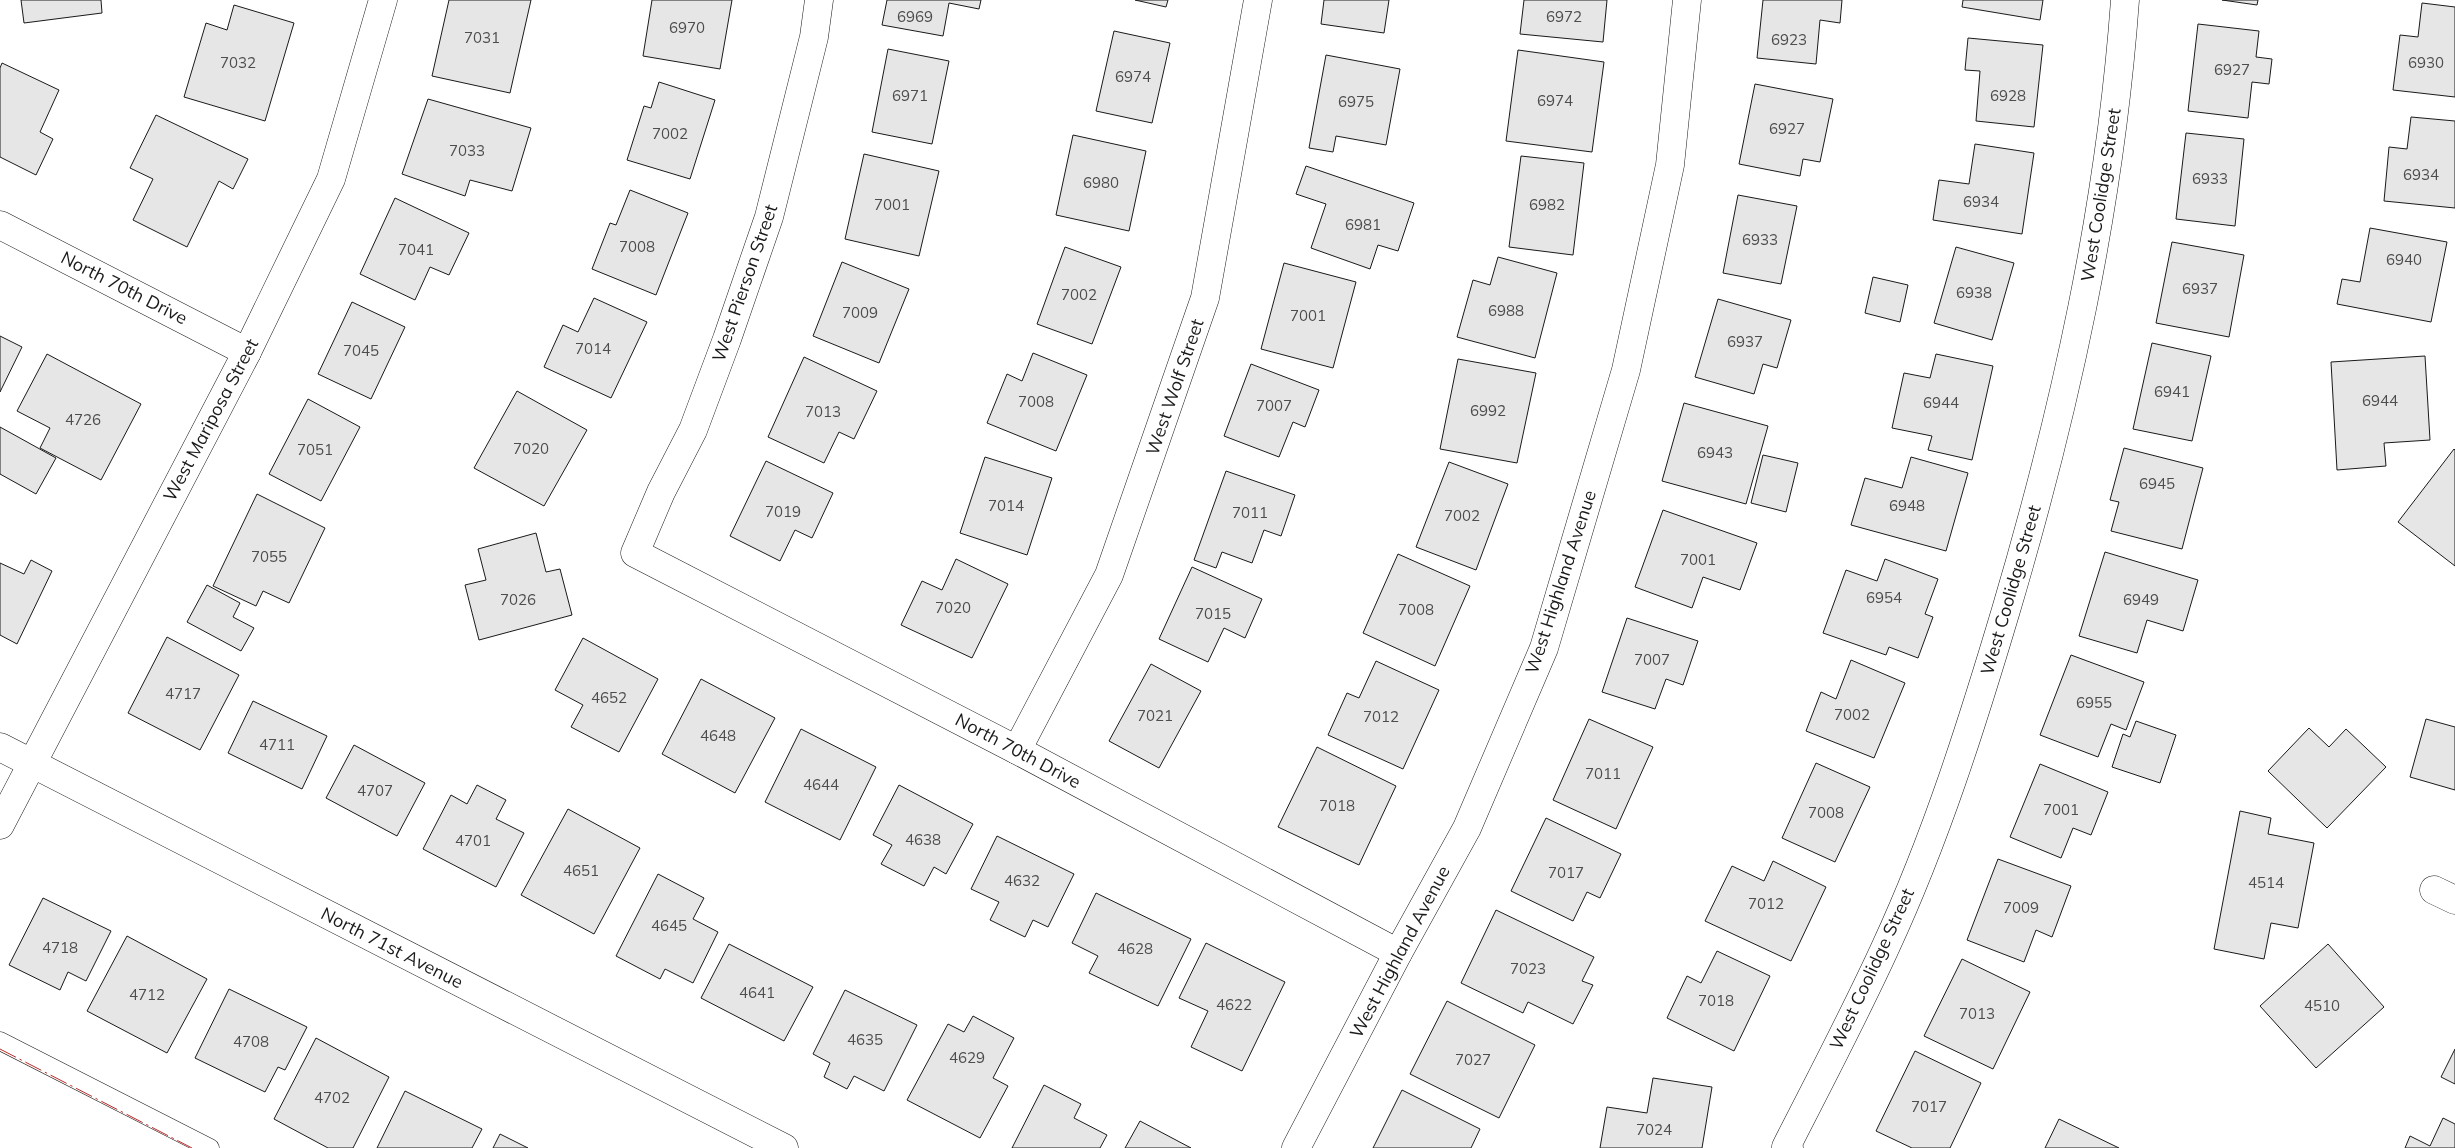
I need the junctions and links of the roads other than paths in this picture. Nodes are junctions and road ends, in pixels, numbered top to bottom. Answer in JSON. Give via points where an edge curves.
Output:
{"nodes":[{"id":1,"x":383,"y":0,"type":"edge"},
{"id":2,"x":819,"y":0,"type":"edge"},
{"id":3,"x":1258,"y":0,"type":"edge"},
{"id":4,"x":1687,"y":0,"type":"edge"},
{"id":5,"x":2125,"y":0,"type":"edge"},
{"id":6,"x":0,"y":224,"type":"edge"},
{"id":7,"x":247,"y":352,"type":"junction"},
{"id":8,"x":635,"y":553,"type":"joint"},
{"id":9,"x":0,"y":747,"type":"edge"},
{"id":10,"x":1017,"y":750,"type":"junction"},
{"id":11,"x":31,"y":763,"type":"junction"},
{"id":12,"x":0,"y":825,"type":"edge"},
{"id":13,"x":1398,"y":953,"type":"junction"},
{"id":14,"x":0,"y":1041,"type":"edge"},
{"id":15,"x":1788,"y":1147,"type":"edge"},
{"id":16,"x":210,"y":1148,"type":"edge"},
{"id":17,"x":784,"y":1148,"type":"edge"},
{"id":18,"x":1296,"y":1148,"type":"edge"}],
"edges":[{"from":1,"to":7,"type":"street","name":"West Mariposa Street","via":[[331,179]]},
{"from":2,"to":8,"type":"street","name":"West Pierson Street","via":[[814,37],[769,217],[693,430],[661,492]]},
{"from":3,"to":10,"type":"street","name":"West Wolf Street","via":[[1206,298],[1109,575]]},
{"from":4,"to":13,"type":"street","name":"West Highland Avenue","via":[[1670,165],[1626,370],[1544,648],[1467,828]]},
{"from":5,"to":15,"type":"street","name":"West Coolidge Street","via":[[2118,83],[2087,285],[2030,530],[1959,765],[1925,854],[1886,947]]},
{"from":6,"to":7,"type":"street","name":"North 70th Drive"},
{"from":7,"to":11,"type":"street","name":"West Mariposa Street"},
{"from":8,"to":10,"type":"street","name":"North 70th Drive"},
{"from":9,"to":11,"type":"street","name":"North 71st Avenue"},
{"from":10,"to":13,"type":"street","name":"North 70th Drive"},
{"from":11,"to":12,"type":"street","name":"West Mariposa Street"},
{"from":11,"to":17,"type":"street","name":"North 71st Avenue"},
{"from":13,"to":18,"type":"street","name":"West Highland Avenue"},
{"from":14,"to":16,"type":"lane"}]}
